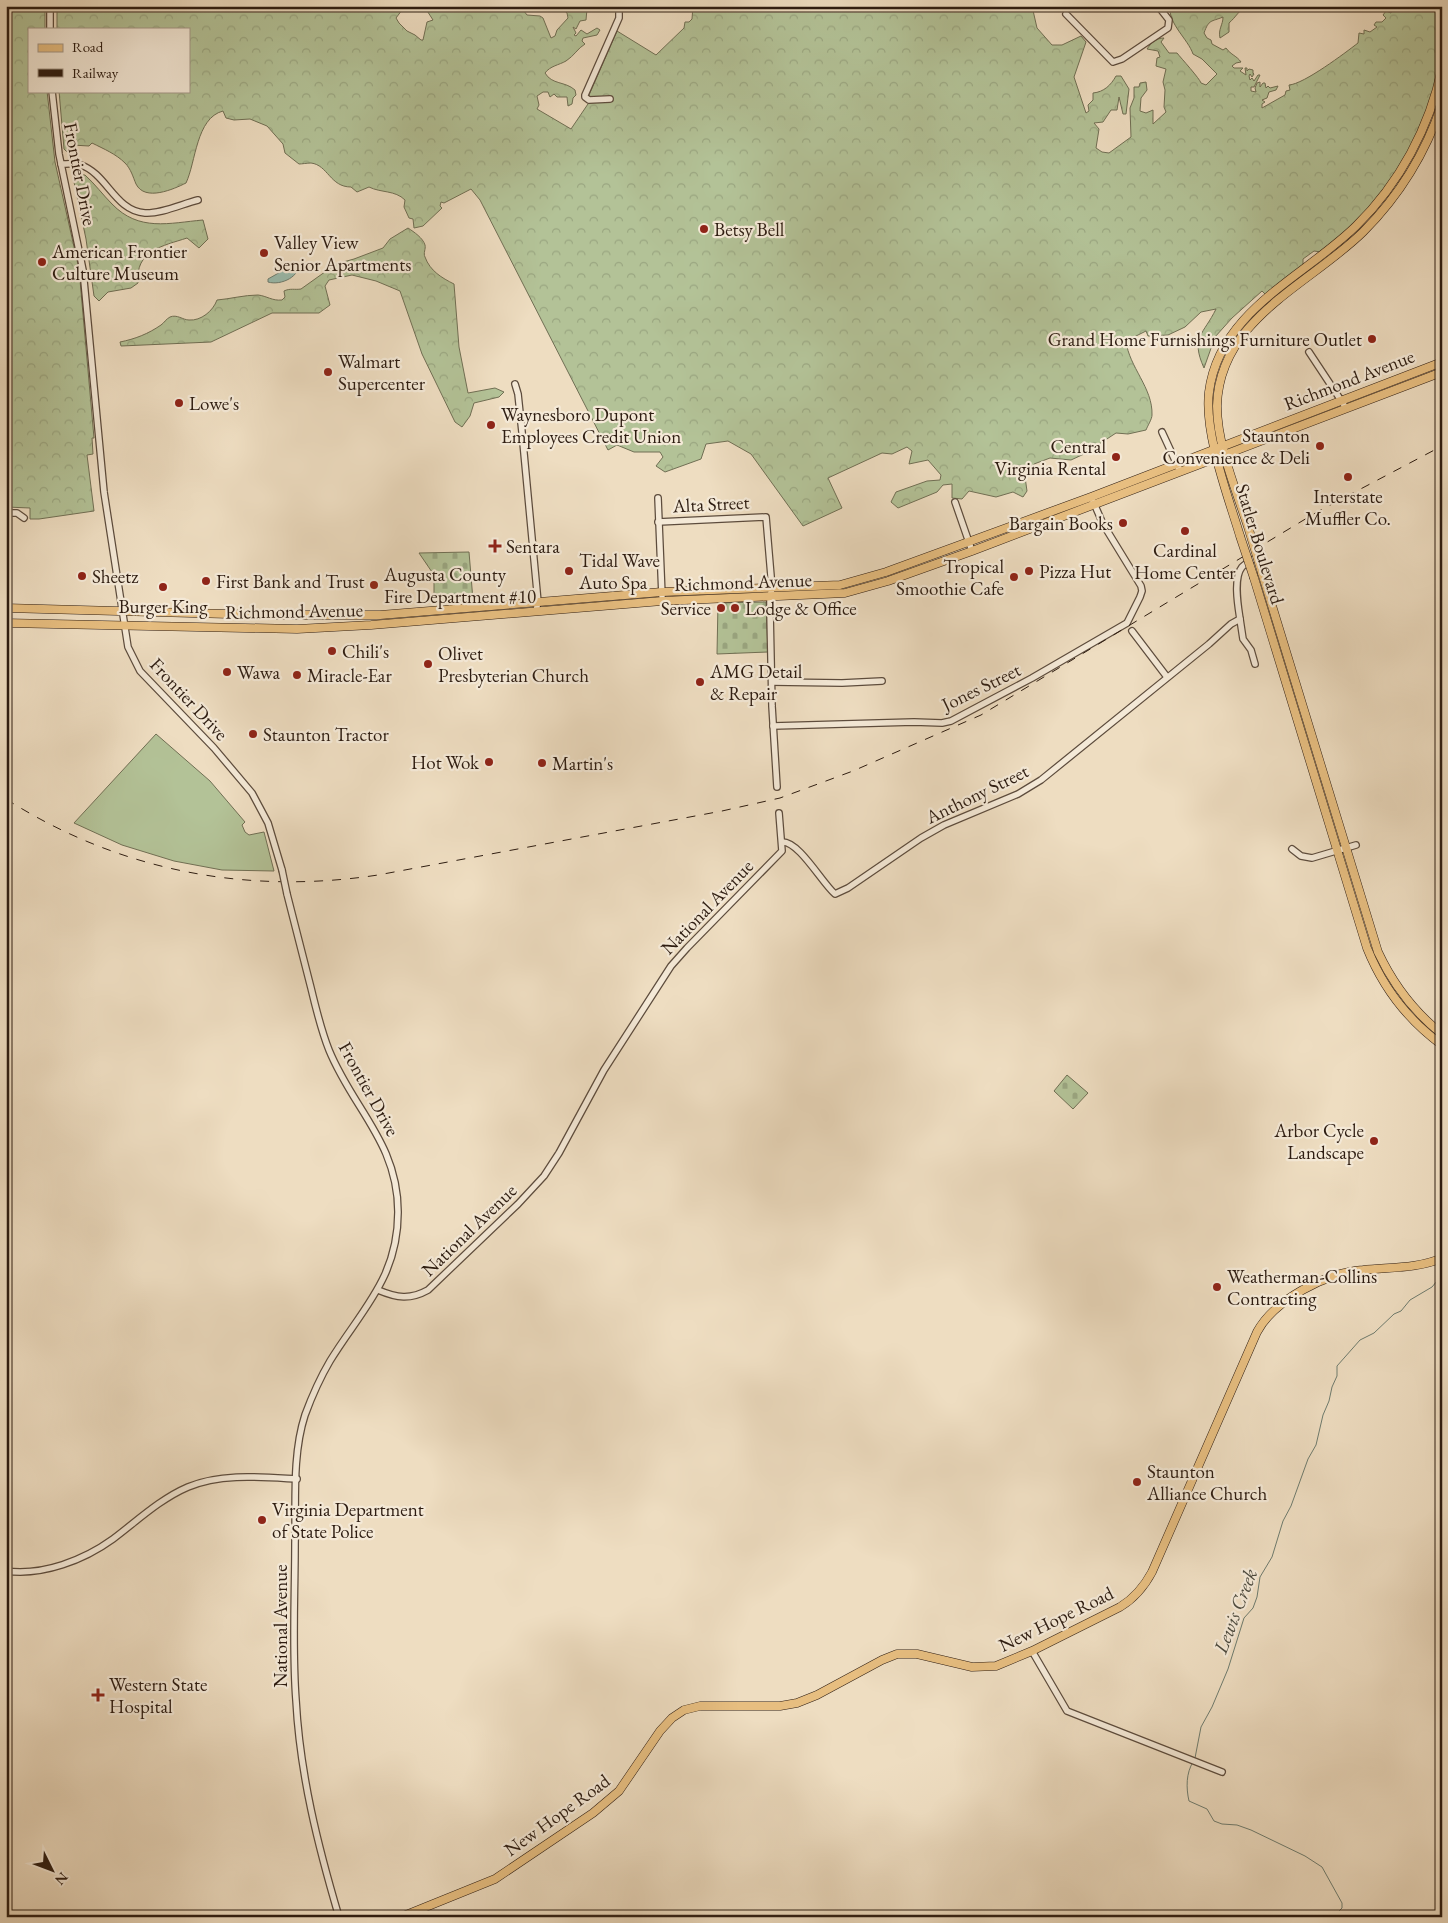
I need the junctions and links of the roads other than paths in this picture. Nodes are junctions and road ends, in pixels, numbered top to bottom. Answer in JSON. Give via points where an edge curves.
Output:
{"nodes":[{"id":1,"x":50,"y":6,"type":"edge"},
{"id":2,"x":619,"y":6,"type":"edge"},
{"id":3,"x":1158,"y":6,"type":"edge"},
{"id":4,"x":1066,"y":14,"type":"dead end"},
{"id":5,"x":50,"y":28,"type":"edge"},
{"id":6,"x":1442,"y":68,"type":"edge"},
{"id":7,"x":52,"y":92,"type":"edge"},
{"id":8,"x":610,"y":99,"type":"dead end"},
{"id":9,"x":1442,"y":104,"type":"edge"},
{"id":10,"x":61,"y":164,"type":"junction"},
{"id":11,"x":198,"y":200,"type":"dead end"},
{"id":12,"x":1309,"y":352,"type":"dead end"},
{"id":13,"x":1442,"y":362,"type":"edge"},
{"id":14,"x":1442,"y":372,"type":"edge"},
{"id":15,"x":515,"y":384,"type":"dead end"},
{"id":16,"x":1340,"y":400,"type":"junction"},
{"id":17,"x":1346,"y":408,"type":"junction"},
{"id":18,"x":1162,"y":432,"type":"dead end"},
{"id":19,"x":1219,"y":447,"type":"junction"},
{"id":20,"x":1225,"y":455,"type":"junction"},
{"id":21,"x":1217,"y":458,"type":"junction"},
{"id":22,"x":1179,"y":467,"type":"junction"},
{"id":23,"x":1091,"y":497,"type":"junction"},
{"id":24,"x":658,"y":498,"type":"dead end"},
{"id":25,"x":955,"y":502,"type":"dead end"},
{"id":26,"x":1094,"y":505,"type":"junction"},
{"id":27,"x":6,"y":513,"type":"edge"},
{"id":28,"x":24,"y":518,"type":"dead end"},
{"id":29,"x":658,"y":522,"type":"junction"},
{"id":30,"x":970,"y":542,"type":"junction"},
{"id":31,"x":972,"y":550,"type":"junction"},
{"id":32,"x":1262,"y":554,"type":"dead end"},
{"id":33,"x":772,"y":588,"type":"junction"},
{"id":34,"x":662,"y":592,"type":"junction"},
{"id":35,"x":770,"y":597,"type":"junction"},
{"id":36,"x":662,"y":601,"type":"junction"},
{"id":37,"x":538,"y":602,"type":"junction"},
{"id":38,"x":6,"y":608,"type":"edge"},
{"id":39,"x":536,"y":611,"type":"junction"},
{"id":40,"x":122,"y":612,"type":"junction"},
{"id":41,"x":1240,"y":619,"type":"junction"},
{"id":42,"x":6,"y":623,"type":"edge"},
{"id":43,"x":125,"y":626,"type":"junction"},
{"id":44,"x":1132,"y":631,"type":"dead end"},
{"id":45,"x":1255,"y":664,"type":"dead end"},
{"id":46,"x":1168,"y":678,"type":"junction"},
{"id":47,"x":882,"y":681,"type":"dead end"},
{"id":48,"x":772,"y":682,"type":"junction"},
{"id":49,"x":773,"y":726,"type":"junction"},
{"id":50,"x":776,"y":787,"type":"dead end"},
{"id":51,"x":779,"y":812,"type":"dead end"},
{"id":52,"x":782,"y":842,"type":"junction"},
{"id":53,"x":1356,"y":844,"type":"dead end"},
{"id":54,"x":1345,"y":847,"type":"junction"},
{"id":55,"x":1292,"y":849,"type":"dead end"},
{"id":56,"x":1336,"y":850,"type":"junction"},
{"id":57,"x":1442,"y":1034,"type":"edge"},
{"id":58,"x":1442,"y":1045,"type":"edge"},
{"id":59,"x":1442,"y":1258,"type":"edge"},
{"id":60,"x":378,"y":1290,"type":"junction"},
{"id":61,"x":297,"y":1479,"type":"junction"},
{"id":62,"x":6,"y":1571,"type":"edge"},
{"id":63,"x":1032,"y":1651,"type":"junction"},
{"id":64,"x":1222,"y":1772,"type":"dead end"},
{"id":65,"x":339,"y":1917,"type":"edge"},
{"id":66,"x":401,"y":1917,"type":"edge"}],
"edges":[{"from":1,"to":5,"type":"street"},
{"from":2,"to":8,"type":"street","via":[[619,18],[586,95],[589,100]]},
{"from":3,"to":4,"type":"street","via":[[1169,20],[1168,28],[1113,62]]},
{"from":6,"to":19,"type":"main road","name":"Statler Boulevard","via":[[1433,103],[1417,142],[1381,198],[1340,242],[1249,313],[1224,346],[1209,393],[1210,418]]},
{"from":7,"to":10,"type":"street","name":"Frontier Drive"},
{"from":9,"to":19,"type":"main road","name":"Statler Boulevard","via":[[1419,157],[1384,210],[1353,242],[1258,317],[1235,345],[1218,393]]},
{"from":10,"to":11,"type":"street","via":[[81,165],[97,176],[121,202],[138,212],[155,212]]},
{"from":10,"to":40,"type":"street","name":"Frontier Drive","via":[[84,270],[104,492]]},
{"from":12,"to":16,"type":"street"},
{"from":13,"to":16,"type":"main road","name":"Richmond Avenue"},
{"from":14,"to":17,"type":"main road","name":"Richmond Avenue"},
{"from":15,"to":37,"type":"street","via":[[522,422]]},
{"from":16,"to":17,"type":"street"},
{"from":16,"to":19,"type":"main road","name":"Richmond Avenue"},
{"from":17,"to":20,"type":"main road","name":"Richmond Avenue"},
{"from":18,"to":22,"type":"street"},
{"from":19,"to":20,"type":"main road","name":"Statler Boulevard"},
{"from":19,"to":21,"type":"main road","name":"Statler Boulevard"},
{"from":19,"to":22,"type":"main road","name":"Richmond Avenue"},
{"from":20,"to":21,"type":"main road","name":"Richmond Avenue"},
{"from":20,"to":54,"type":"main road","name":"Statler Boulevard","bridge":true},
{"from":21,"to":22,"type":"main road","name":"Richmond Avenue"},
{"from":21,"to":56,"type":"main road","name":"Statler Boulevard","bridge":true},
{"from":22,"to":23,"type":"main road","name":"Richmond Avenue"},
{"from":22,"to":26,"type":"main road","name":"Richmond Avenue"},
{"from":23,"to":26,"type":"street"},
{"from":23,"to":30,"type":"main road","name":"Richmond Avenue"},
{"from":24,"to":29,"type":"street"},
{"from":25,"to":30,"type":"street"},
{"from":26,"to":31,"type":"main road","name":"Richmond Avenue"},
{"from":26,"to":49,"type":"street","name":"Jones Street","via":[[1141,586],[1140,597],[1127,623],[949,722]]},
{"from":27,"to":28,"type":"street","via":[[19,514]]},
{"from":29,"to":33,"type":"street","name":"Alta Street","via":[[766,516]]},
{"from":29,"to":34,"type":"street"},
{"from":30,"to":31,"type":"street"},
{"from":30,"to":33,"type":"main road","name":"Richmond Avenue","via":[[855,582]]},
{"from":31,"to":35,"type":"main road","name":"Richmond Avenue","via":[[845,593]]},
{"from":32,"to":41,"type":"street","via":[[1238,574]]},
{"from":33,"to":34,"type":"main road","name":"Richmond Avenue"},
{"from":33,"to":35,"type":"street"},
{"from":34,"to":36,"type":"street"},
{"from":34,"to":37,"type":"main road","name":"Richmond Avenue"},
{"from":35,"to":36,"type":"main road","name":"Richmond Avenue"},
{"from":35,"to":48,"type":"street"},
{"from":36,"to":39,"type":"main road","name":"Richmond Avenue"},
{"from":37,"to":39,"type":"street"},
{"from":37,"to":40,"type":"main road","name":"Richmond Avenue","via":[[356,616]]},
{"from":38,"to":40,"type":"main road","name":"Richmond Avenue"},
{"from":39,"to":43,"type":"main road","name":"Richmond Avenue","via":[[297,630]]},
{"from":40,"to":43,"type":"street","name":"Frontier Drive"},
{"from":41,"to":45,"type":"street","via":[[1243,638]]},
{"from":41,"to":46,"type":"street","name":"Anthony Street"},
{"from":42,"to":43,"type":"main road","name":"Richmond Avenue"},
{"from":43,"to":60,"type":"street","name":"Frontier Drive","bridge":true,"via":[[130,653],[140,671],[220,754],[255,797],[271,831],[327,1045],[343,1080],[382,1141],[394,1174],[397,1234],[390,1264]]},
{"from":44,"to":46,"type":"street"},
{"from":46,"to":52,"type":"street","name":"Anthony Street","via":[[1032,786],[921,838],[835,894],[796,848]]},
{"from":47,"to":48,"type":"street"},
{"from":48,"to":49,"type":"street"},
{"from":49,"to":50,"type":"street"},
{"from":51,"to":52,"type":"street"},
{"from":52,"to":60,"type":"street","name":"National Avenue","via":[[782,851],[671,966],[604,1070],[555,1159],[532,1190],[428,1290],[404,1298]]},
{"from":53,"to":54,"type":"street"},
{"from":54,"to":56,"type":"street"},
{"from":54,"to":57,"type":"main road","name":"Statler Boulevard","via":[[1384,965],[1410,1003]]},
{"from":55,"to":56,"type":"street","via":[[1307,858]]},
{"from":56,"to":58,"type":"main road","name":"Statler Boulevard","via":[[1365,942],[1378,972],[1409,1016]]},
{"from":59,"to":63,"type":"main road","name":"New Hope Road","via":[[1420,1265],[1341,1274],[1306,1289],[1269,1315],[1257,1332],[1142,1589],[1112,1612]]},
{"from":60,"to":61,"type":"street","name":"National Avenue","via":[[329,1363],[314,1392],[300,1435]]},
{"from":61,"to":62,"type":"street","via":[[222,1478],[198,1484],[172,1496],[112,1540],[80,1558],[43,1569]]},
{"from":61,"to":65,"type":"street","name":"National Avenue","via":[[296,1701],[309,1804]]},
{"from":63,"to":64,"type":"street","via":[[1067,1711]]},
{"from":63,"to":66,"type":"main road","name":"New Hope Road","via":[[1001,1664],[979,1668],[912,1654],[897,1654],[797,1703],[700,1706],[684,1710],[666,1723],[622,1787],[593,1813],[495,1879]]}]}
